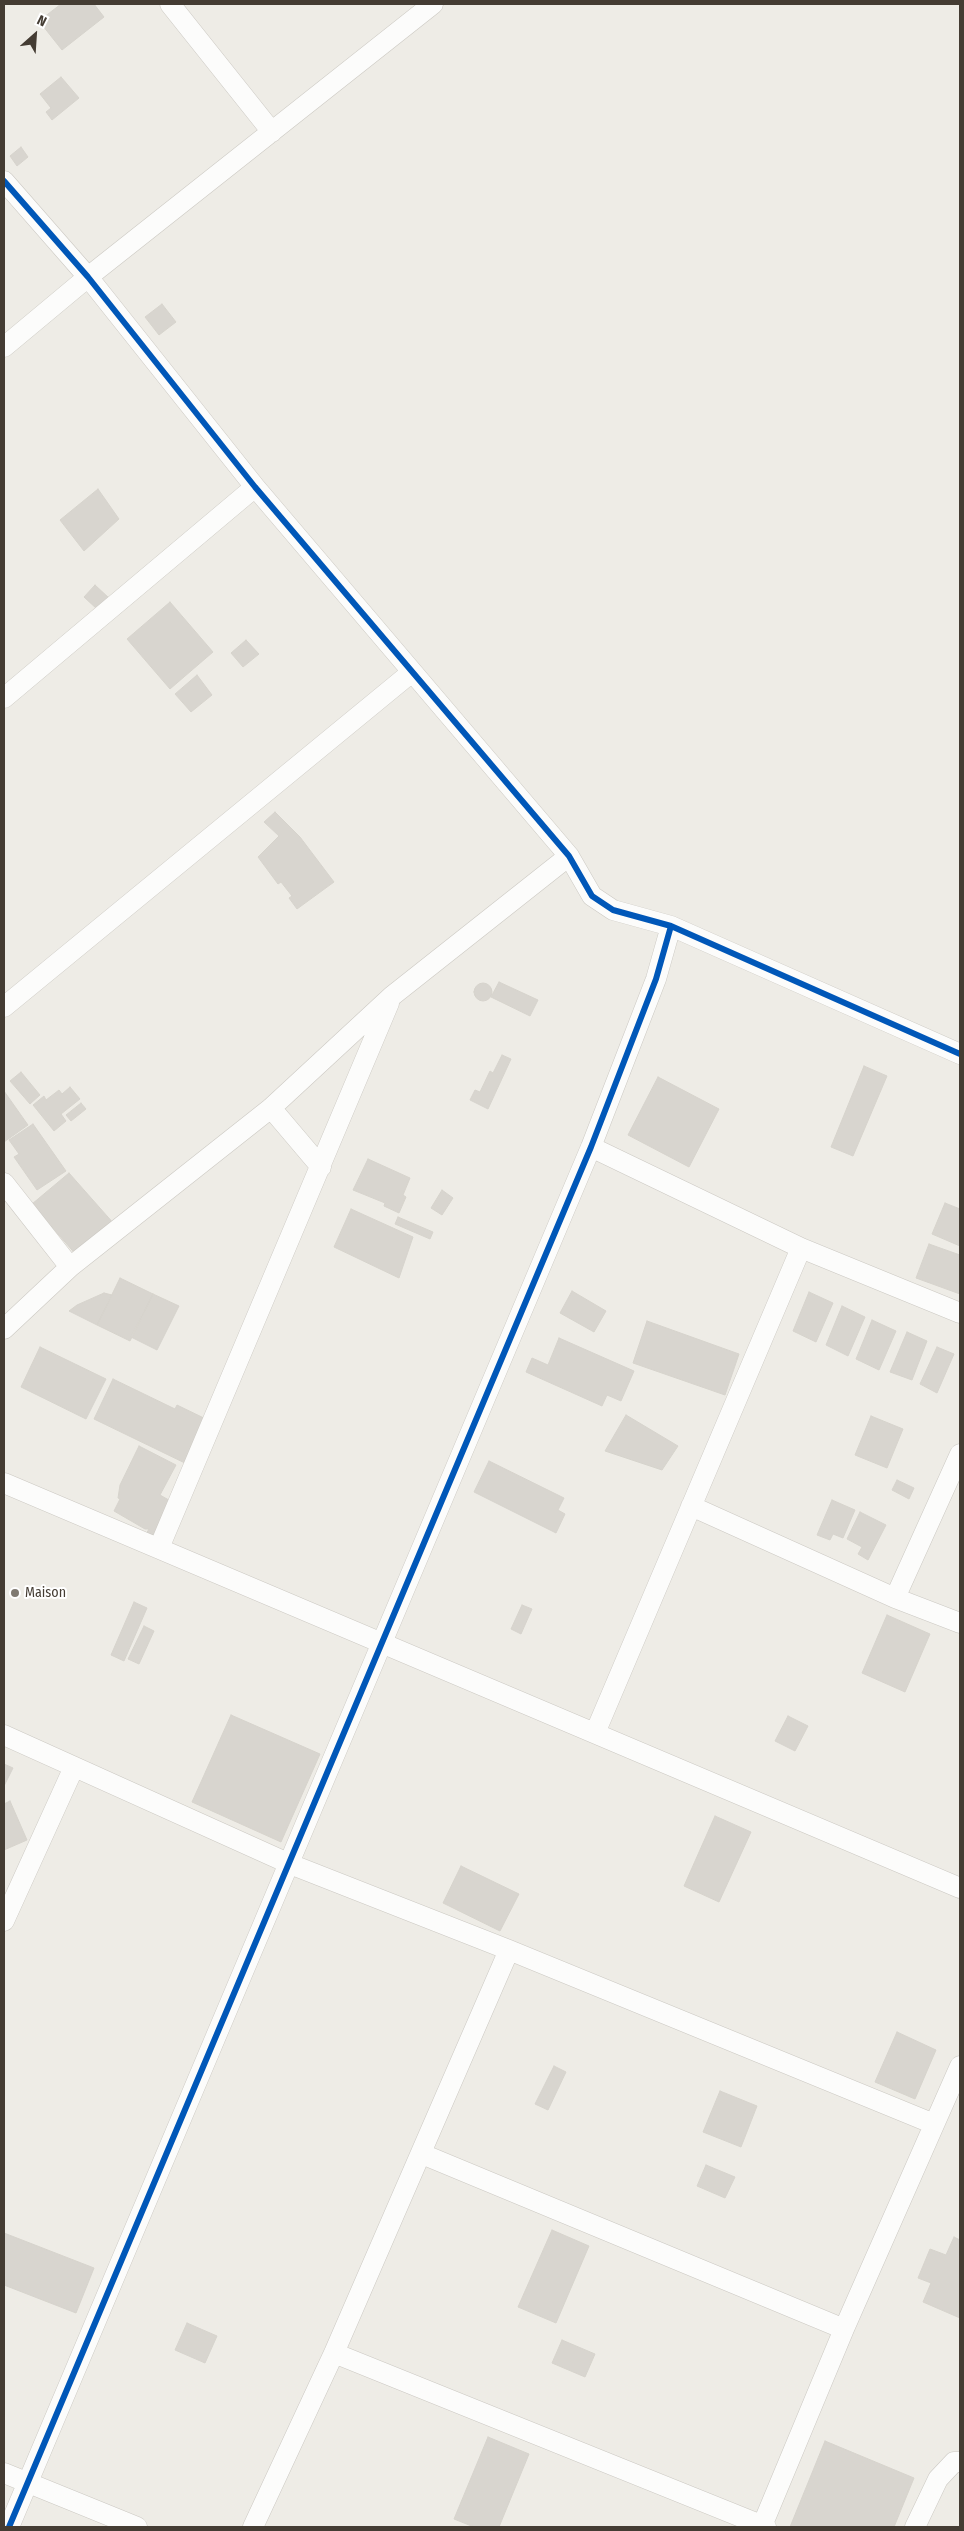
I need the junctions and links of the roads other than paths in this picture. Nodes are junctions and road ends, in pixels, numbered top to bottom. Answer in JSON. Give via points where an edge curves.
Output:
{"nodes":[{"id":1,"x":170,"y":4,"type":"edge"},
{"id":2,"x":433,"y":4,"type":"edge"},
{"id":3,"x":272,"y":132,"type":"junction"},
{"id":4,"x":4,"y":181,"type":"edge"},
{"id":5,"x":88,"y":277,"type":"junction"},
{"id":6,"x":4,"y":347,"type":"edge"},
{"id":7,"x":254,"y":487,"type":"junction"},
{"id":8,"x":412,"y":672,"type":"junction"},
{"id":9,"x":4,"y":698,"type":"edge"},
{"id":10,"x":569,"y":856,"type":"junction"},
{"id":11,"x":671,"y":926,"type":"junction"},
{"id":12,"x":392,"y":996,"type":"junction"},
{"id":13,"x":4,"y":1007,"type":"edge"},
{"id":14,"x":960,"y":1054,"type":"edge"},
{"id":15,"x":271,"y":1108,"type":"junction"},
{"id":16,"x":592,"y":1147,"type":"junction"},
{"id":17,"x":321,"y":1167,"type":"junction"},
{"id":18,"x":4,"y":1183,"type":"edge"},
{"id":19,"x":801,"y":1248,"type":"junction"},
{"id":20,"x":70,"y":1268,"type":"junction"},
{"id":21,"x":960,"y":1313,"type":"edge"},
{"id":22,"x":4,"y":1329,"type":"edge"},
{"id":23,"x":960,"y":1454,"type":"edge"},
{"id":24,"x":4,"y":1482,"type":"edge"},
{"id":25,"x":691,"y":1506,"type":"junction"},
{"id":26,"x":159,"y":1548,"type":"junction"},
{"id":27,"x":895,"y":1598,"type":"junction"},
{"id":28,"x":960,"y":1623,"type":"edge"},
{"id":29,"x":383,"y":1644,"type":"junction"},
{"id":30,"x":595,"y":1733,"type":"junction"},
{"id":31,"x":4,"y":1735,"type":"edge"},
{"id":32,"x":74,"y":1767,"type":"junction"},
{"id":33,"x":290,"y":1864,"type":"junction"},
{"id":34,"x":960,"y":1888,"type":"edge"},
{"id":35,"x":4,"y":1921,"type":"edge"},
{"id":36,"x":509,"y":1950,"type":"junction"},
{"id":37,"x":960,"y":2066,"type":"edge"},
{"id":38,"x":934,"y":2124,"type":"junction"},
{"id":39,"x":422,"y":2154,"type":"junction"},
{"id":40,"x":844,"y":2329,"type":"junction"},
{"id":41,"x":334,"y":2353,"type":"junction"},
{"id":42,"x":960,"y":2462,"type":"edge"},
{"id":43,"x":4,"y":2473,"type":"edge"},
{"id":44,"x":27,"y":2484,"type":"junction"},
{"id":45,"x":764,"y":2526,"type":"edge"},
{"id":46,"x":9,"y":2527,"type":"edge"},
{"id":47,"x":137,"y":2527,"type":"edge"},
{"id":48,"x":253,"y":2527,"type":"edge"},
{"id":49,"x":915,"y":2527,"type":"edge"}],
"edges":[{"from":1,"to":3,"type":"street"},
{"from":2,"to":3,"type":"street"},
{"from":3,"to":5,"type":"street"},
{"from":4,"to":5,"type":"street"},
{"from":5,"to":6,"type":"street"},
{"from":5,"to":7,"type":"street"},
{"from":7,"to":8,"type":"street"},
{"from":7,"to":9,"type":"street"},
{"from":8,"to":10,"type":"street"},
{"from":8,"to":13,"type":"street"},
{"from":10,"to":11,"type":"street","via":[[592,896],[613,910]]},
{"from":10,"to":12,"type":"street"},
{"from":11,"to":14,"type":"street"},
{"from":11,"to":16,"type":"street","via":[[656,980]]},
{"from":12,"to":15,"type":"street"},
{"from":12,"to":17,"type":"street"},
{"from":15,"to":17,"type":"street"},
{"from":15,"to":20,"type":"street"},
{"from":16,"to":19,"type":"street"},
{"from":16,"to":29,"type":"street"},
{"from":17,"to":26,"type":"street"},
{"from":18,"to":20,"type":"street"},
{"from":19,"to":21,"type":"street"},
{"from":19,"to":25,"type":"street"},
{"from":20,"to":22,"type":"street"},
{"from":23,"to":27,"type":"street"},
{"from":24,"to":26,"type":"street"},
{"from":25,"to":27,"type":"street"},
{"from":25,"to":30,"type":"street"},
{"from":26,"to":29,"type":"street"},
{"from":27,"to":28,"type":"street"},
{"from":29,"to":30,"type":"street"},
{"from":29,"to":33,"type":"street"},
{"from":30,"to":34,"type":"street"},
{"from":31,"to":32,"type":"street"},
{"from":32,"to":33,"type":"street"},
{"from":32,"to":35,"type":"street"},
{"from":33,"to":36,"type":"street"},
{"from":33,"to":44,"type":"street"},
{"from":36,"to":38,"type":"street"},
{"from":36,"to":39,"type":"street"},
{"from":37,"to":38,"type":"street"},
{"from":38,"to":40,"type":"street"},
{"from":39,"to":40,"type":"street"},
{"from":39,"to":41,"type":"street"},
{"from":40,"to":45,"type":"street"},
{"from":41,"to":45,"type":"street"},
{"from":41,"to":48,"type":"street"},
{"from":42,"to":49,"type":"street","via":[[954,2462],[938,2480]]},
{"from":43,"to":44,"type":"street"},
{"from":44,"to":46,"type":"street"},
{"from":44,"to":47,"type":"street"}]}
